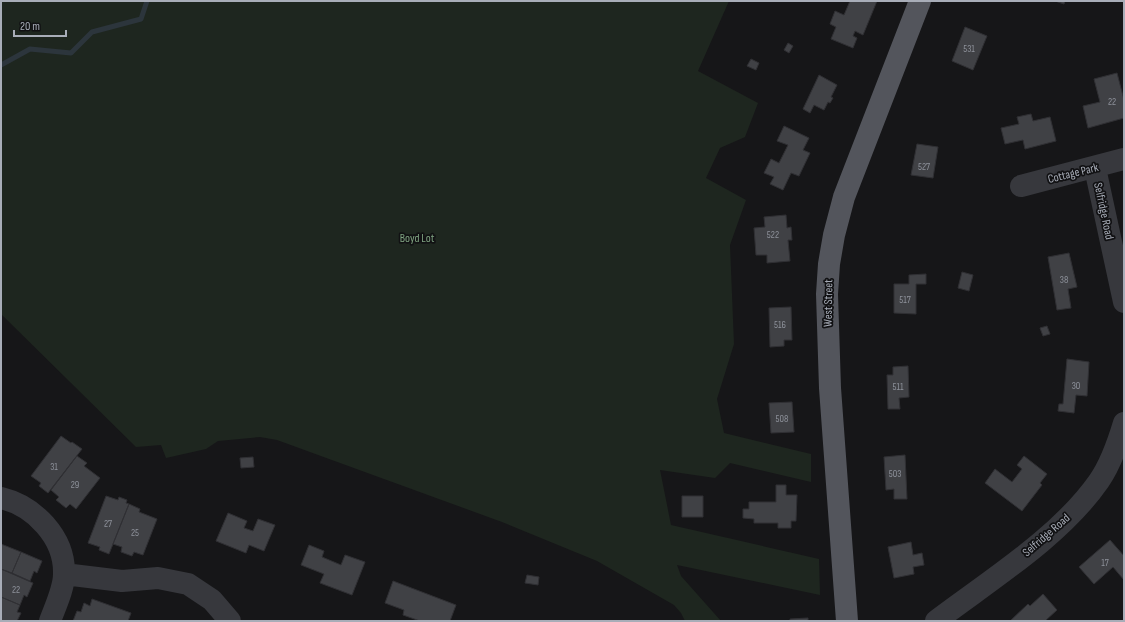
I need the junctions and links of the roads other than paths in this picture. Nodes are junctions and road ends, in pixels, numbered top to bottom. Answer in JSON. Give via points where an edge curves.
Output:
{"nodes":[{"id":1,"x":920,"y":1,"type":"edge"},
{"id":2,"x":1124,"y":159,"type":"edge"},
{"id":3,"x":1095,"y":168,"type":"junction"},
{"id":4,"x":1021,"y":186,"type":"dead end"},
{"id":5,"x":1124,"y":302,"type":"edge"},
{"id":6,"x":1124,"y":423,"type":"edge"},
{"id":7,"x":1,"y":498,"type":"edge"},
{"id":8,"x":64,"y":574,"type":"junction"},
{"id":9,"x":50,"y":621,"type":"edge"},
{"id":10,"x":230,"y":621,"type":"edge"},
{"id":11,"x":847,"y":621,"type":"edge"},
{"id":12,"x":936,"y":621,"type":"edge"}],
"edges":[{"from":1,"to":11,"type":"main road","name":"West Street","via":[[844,197],[829,264],[827,294],[830,388]]},
{"from":2,"to":3,"type":"street","name":"Cottage Park"},
{"from":3,"to":4,"type":"street","name":"Cottage Park"},
{"from":3,"to":5,"type":"street","name":"Selfridge Road"},
{"from":6,"to":12,"type":"street","name":"Selfridge Road","via":[[1110,462],[1084,500],[1039,543]]},
{"from":7,"to":8,"type":"street","via":[[25,507],[44,524],[59,550]]},
{"from":8,"to":9,"type":"street"},
{"from":8,"to":10,"type":"street","via":[[122,581],[158,578],[188,584],[212,600]]}]}
